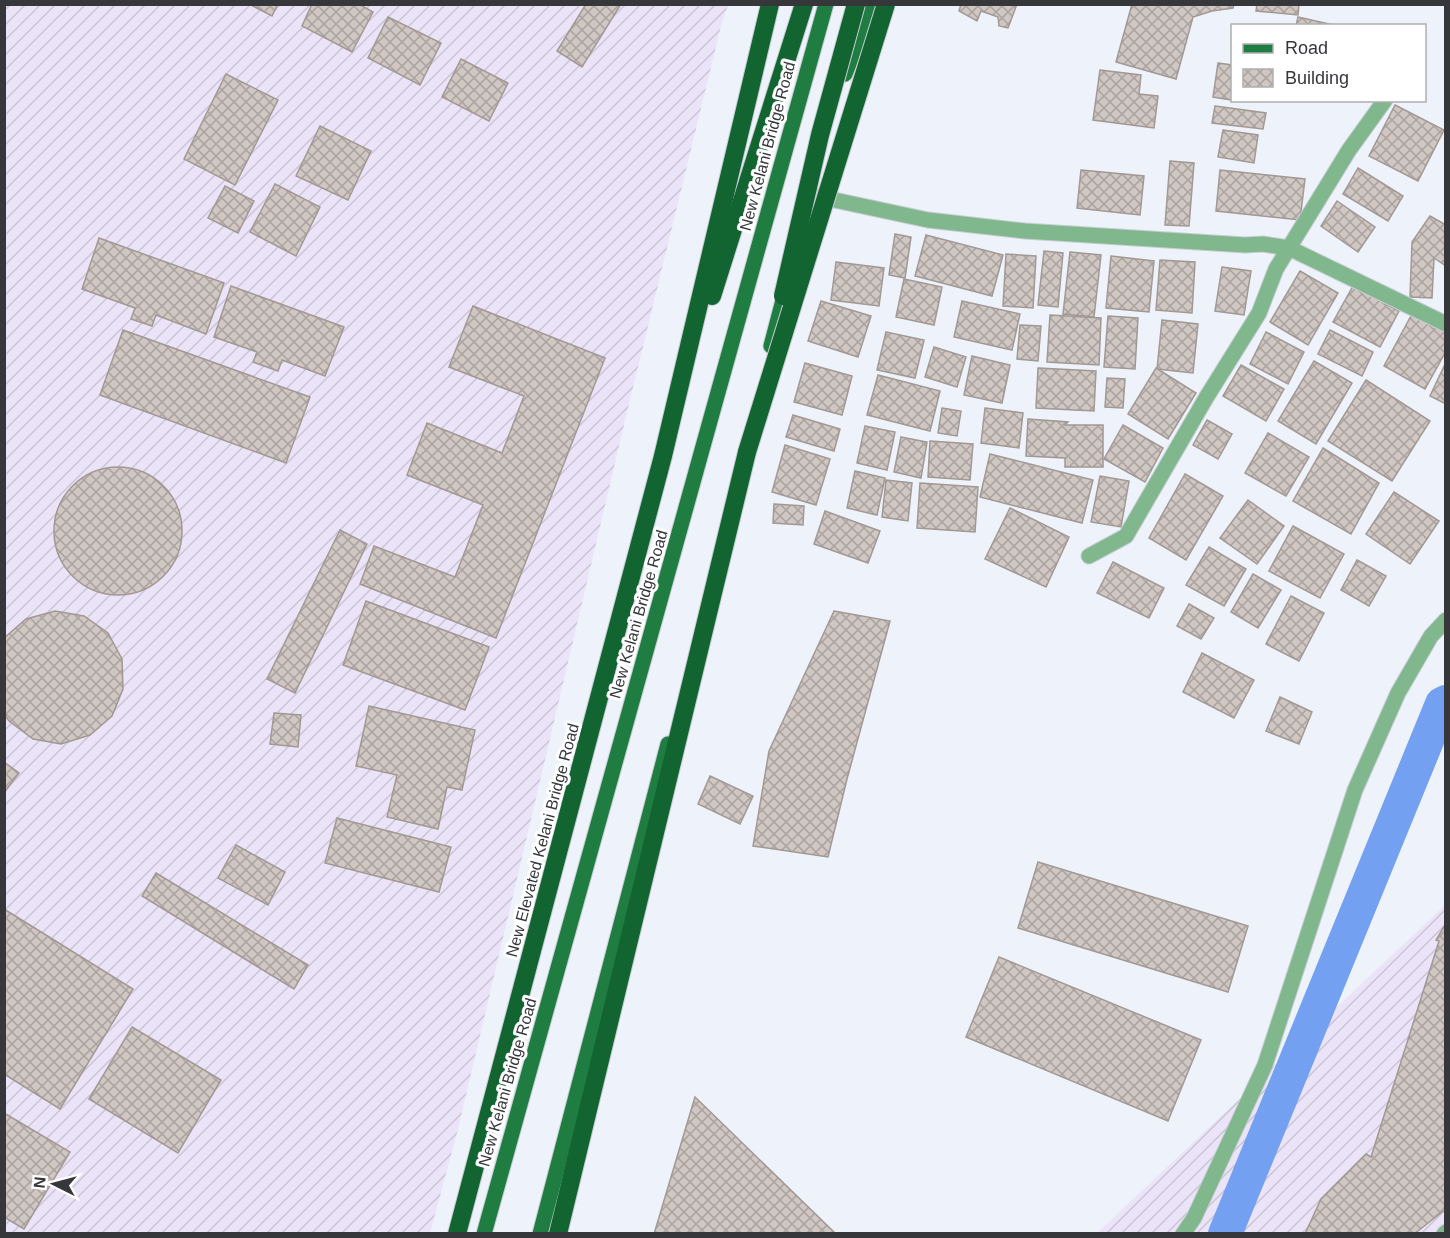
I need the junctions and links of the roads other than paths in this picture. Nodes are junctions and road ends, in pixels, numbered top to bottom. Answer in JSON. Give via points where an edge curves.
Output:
{"nodes":[{"id":1,"x":770,"y":4,"type":"edge"},
{"id":2,"x":804,"y":4,"type":"edge"},
{"id":3,"x":826,"y":4,"type":"edge"},
{"id":4,"x":856,"y":4,"type":"edge"},
{"id":5,"x":873,"y":4,"type":"edge"},
{"id":6,"x":886,"y":4,"type":"edge"},
{"id":7,"x":1384,"y":102,"type":"edge"},
{"id":8,"x":811,"y":195,"type":"junction"},
{"id":9,"x":1289,"y":248,"type":"junction"},
{"id":10,"x":1446,"y":324,"type":"edge"},
{"id":11,"x":747,"y":453,"type":"junction"},
{"id":12,"x":663,"y":456,"type":"junction"},
{"id":13,"x":1089,"y":556,"type":"dead end"},
{"id":14,"x":1446,"y":620,"type":"edge"},
{"id":15,"x":457,"y":1233,"type":"edge"},
{"id":16,"x":484,"y":1233,"type":"edge"},
{"id":17,"x":540,"y":1233,"type":"edge"},
{"id":18,"x":558,"y":1233,"type":"edge"},
{"id":19,"x":1183,"y":1233,"type":"edge"}],
"edges":[{"from":1,"to":12,"type":"highway"},
{"from":2,"to":12,"type":"highway"},
{"from":3,"to":16,"type":"main road","name":"New Kelani Bridge Road"},
{"from":4,"to":11,"type":"highway","bridge":true,"via":[[820,135]]},
{"from":5,"to":8,"type":"main road","via":[[849,61]]},
{"from":6,"to":11,"type":"highway","bridge":true},
{"from":7,"to":9,"type":"street"},
{"from":8,"to":9,"type":"street","via":[[928,220],[1014,230]]},
{"from":8,"to":17,"type":"main road"},
{"from":9,"to":10,"type":"street"},
{"from":9,"to":13,"type":"street","via":[[1276,268],[1259,313],[1126,536]]},
{"from":11,"to":18,"type":"highway"},
{"from":12,"to":15,"type":"highway","name":"New Elevated Kelani Bridge Road"},
{"from":14,"to":19,"type":"street","via":[[1431,636],[1398,693],[1355,790],[1265,1065],[1194,1218]]}]}
